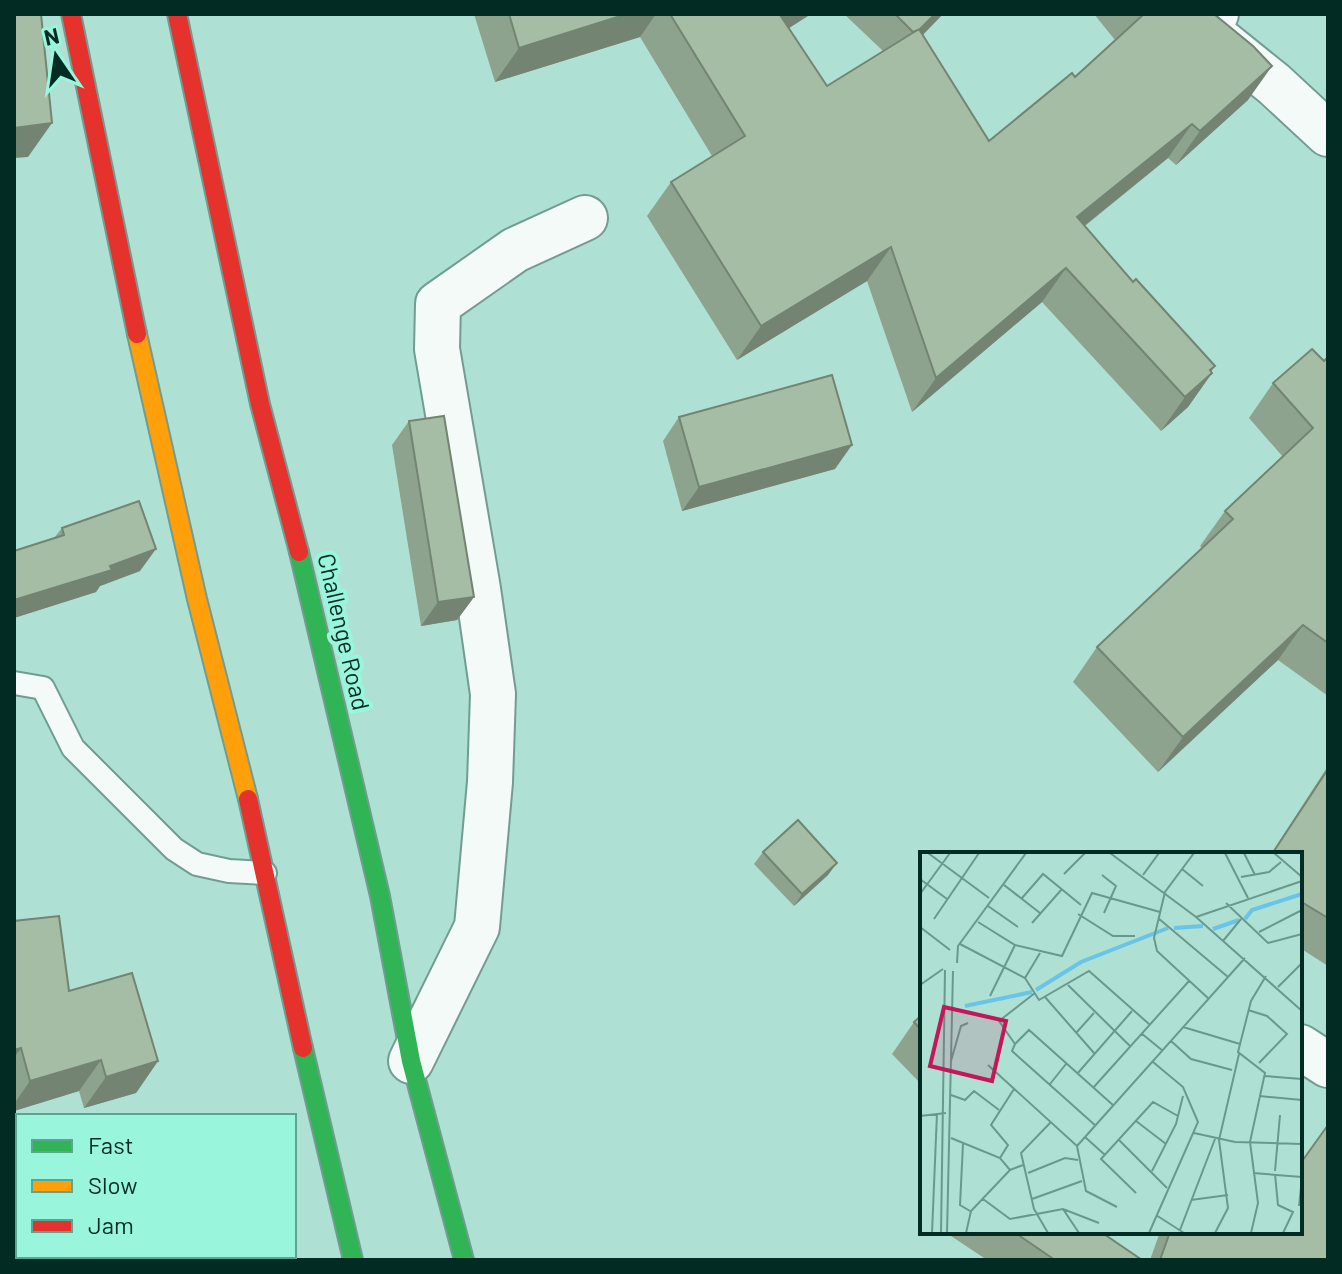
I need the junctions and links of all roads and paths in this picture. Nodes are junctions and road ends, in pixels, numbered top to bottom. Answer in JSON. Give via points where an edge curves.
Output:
{"nodes":[{"id":1,"x":71,"y":14,"type":"edge"},
{"id":2,"x":177,"y":14,"type":"edge"},
{"id":3,"x":1203,"y":18,"type":"edge"},
{"id":4,"x":1328,"y":134,"type":"edge"},
{"id":5,"x":585,"y":218,"type":"dead end"},
{"id":6,"x":14,"y":683,"type":"edge"},
{"id":7,"x":265,"y":873,"type":"junction"},
{"id":8,"x":1302,"y":1048,"type":"edge"},
{"id":9,"x":411,"y":1061,"type":"junction"},
{"id":10,"x":1328,"y":1065,"type":"edge"},
{"id":11,"x":353,"y":1260,"type":"edge"},
{"id":12,"x":464,"y":1260,"type":"edge"}],
"edges":[{"from":1,"to":7,"type":"main road","via":[[148,390]]},
{"from":2,"to":9,"type":"main road","name":"Challenge Road","via":[[260,404],[380,896]]},
{"from":3,"to":4,"type":"street"},
{"from":5,"to":9,"type":"street","via":[[515,250],[438,304],[437,349],[493,694],[490,782],[477,927]]},
{"from":6,"to":7,"type":"lane","via":[[43,688],[73,748],[174,849],[197,864]]},
{"from":7,"to":11,"type":"main road"},
{"from":8,"to":10,"type":"street"},
{"from":9,"to":12,"type":"main road","name":"Challenge Road"}]}
